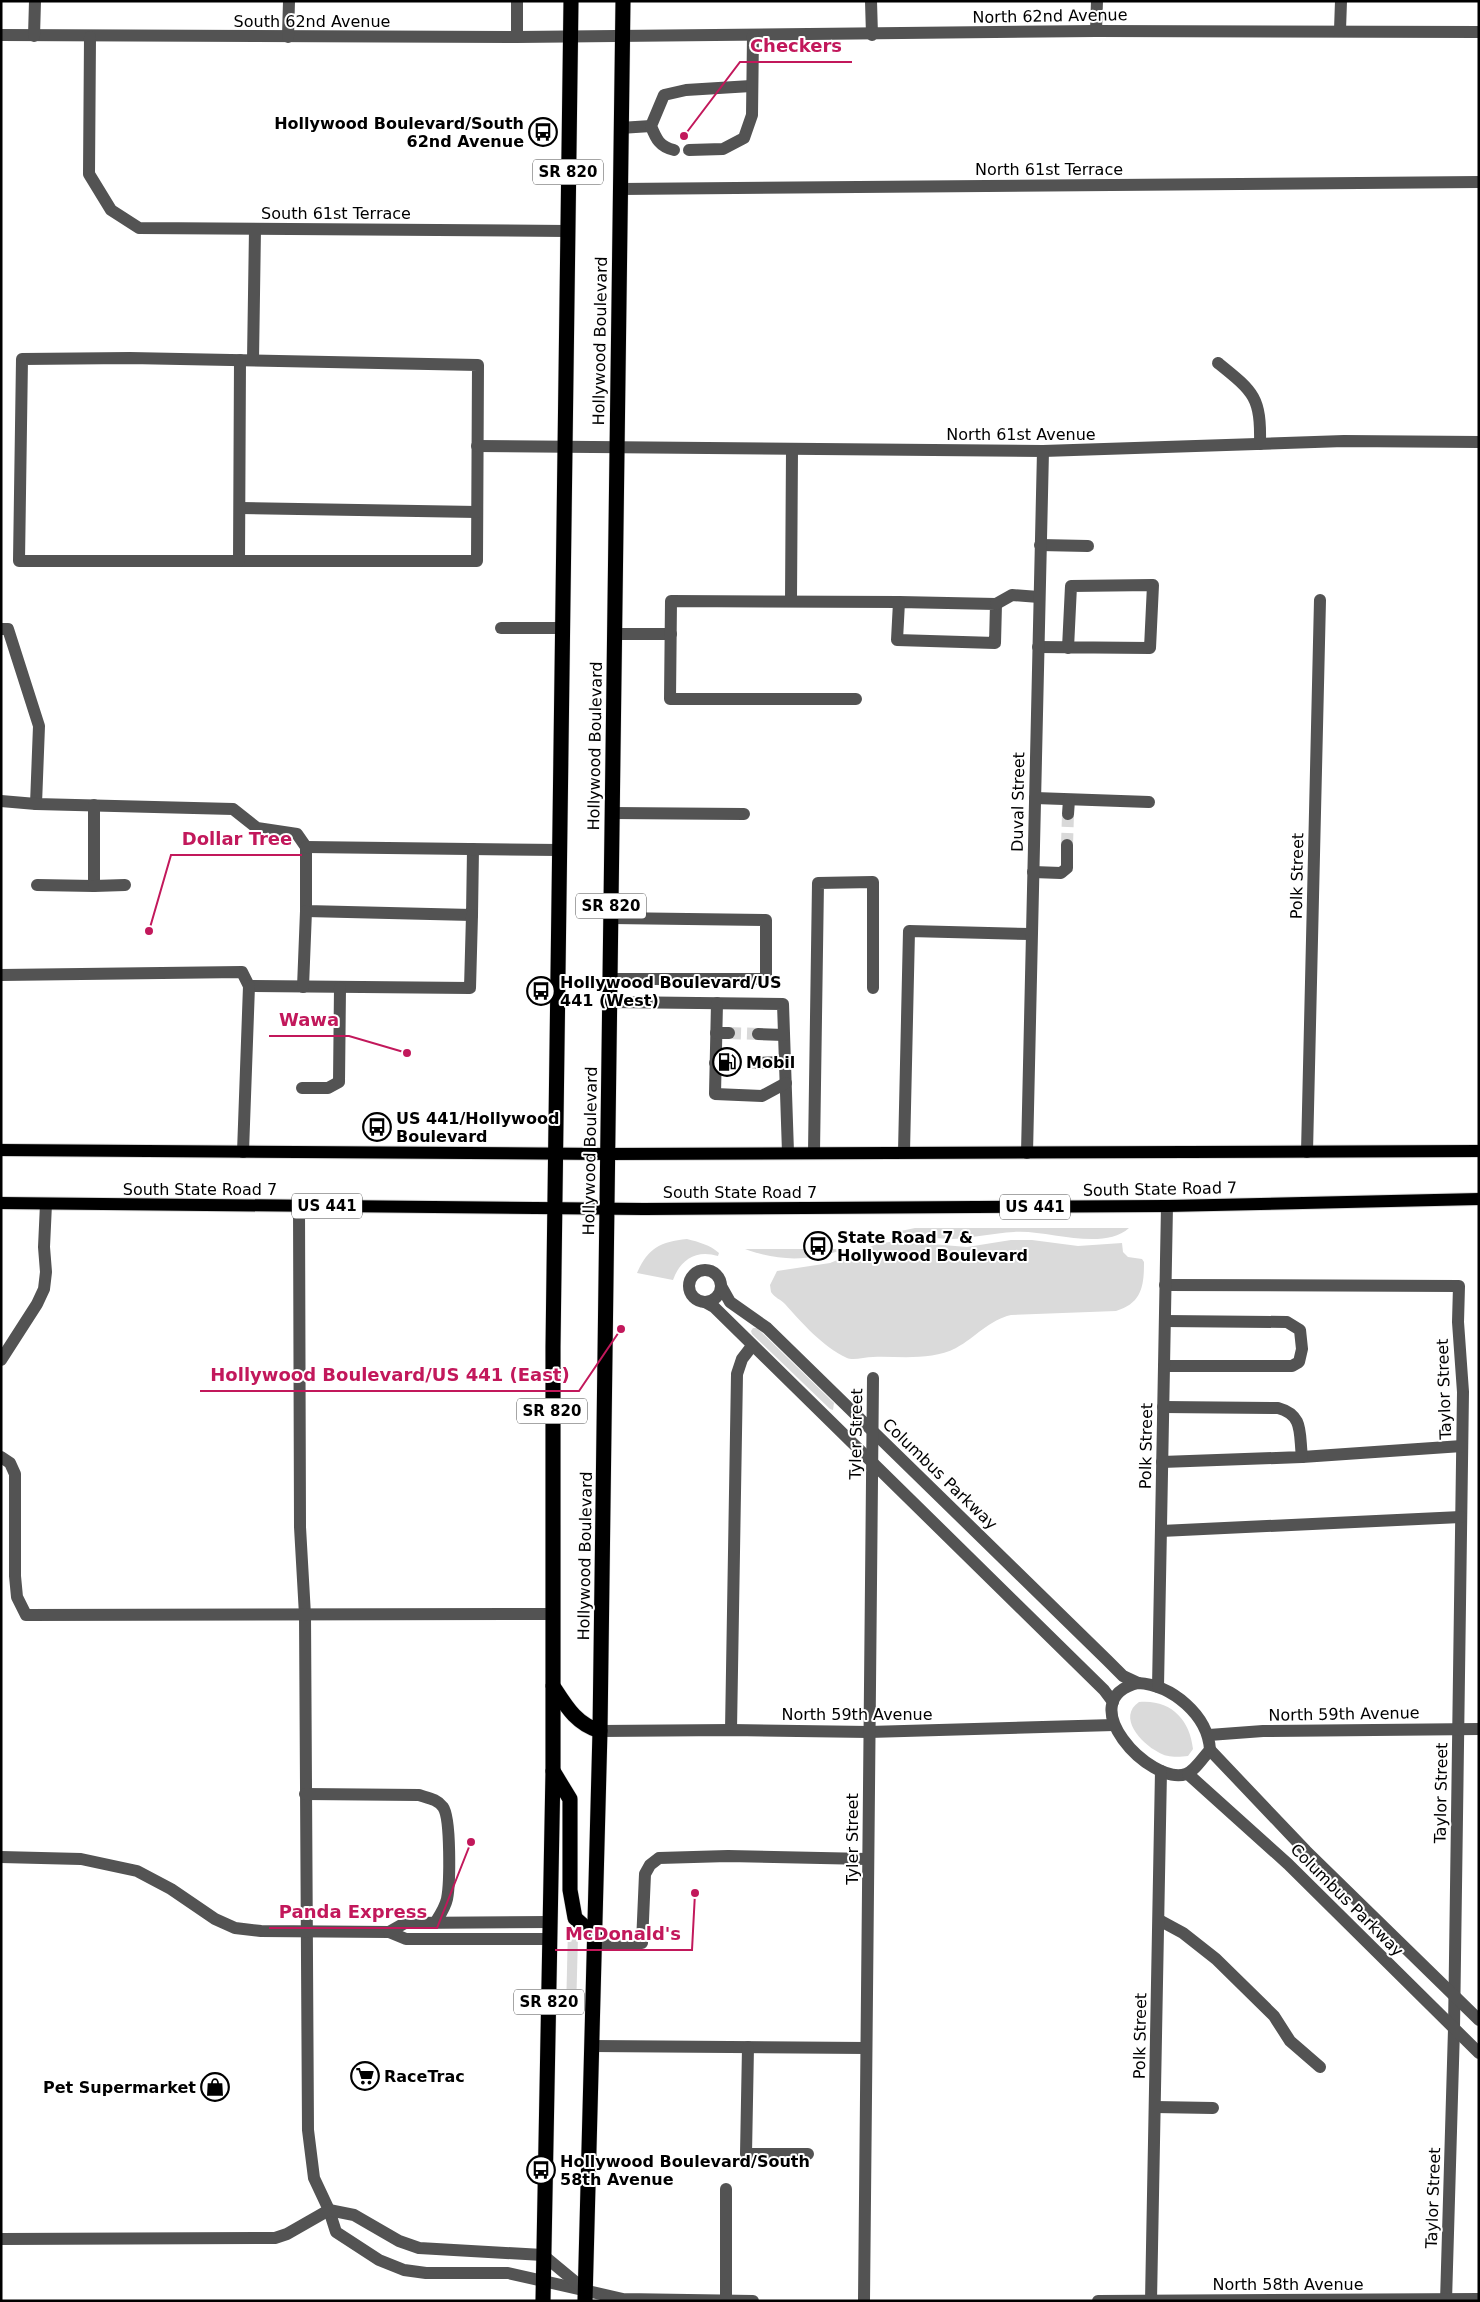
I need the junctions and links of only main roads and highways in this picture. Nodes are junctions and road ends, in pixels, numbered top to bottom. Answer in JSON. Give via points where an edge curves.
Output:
{"nodes":[{"id":1,"x":571,"y":1,"type":"edge"},
{"id":2,"x":622,"y":1,"type":"edge"},
{"id":3,"x":1,"y":1150,"type":"edge"},
{"id":4,"x":1479,"y":1151,"type":"edge"},
{"id":5,"x":556,"y":1154,"type":"junction"},
{"id":6,"x":607,"y":1154,"type":"junction"},
{"id":7,"x":1479,"y":1199,"type":"edge"},
{"id":8,"x":1,"y":1203,"type":"edge"},
{"id":9,"x":555,"y":1208,"type":"junction"},
{"id":10,"x":606,"y":1208,"type":"junction"},
{"id":11,"x":553,"y":1686,"type":"junction"},
{"id":12,"x":600,"y":1731,"type":"junction"},
{"id":13,"x":553,"y":1771,"type":"junction"},
{"id":14,"x":595,"y":1937,"type":"junction"},
{"id":15,"x":585,"y":2295,"type":"edge"},
{"id":16,"x":543,"y":2301,"type":"edge"}],
"edges":[{"from":1,"to":5,"type":"highway","name":"Hollywood Boulevard","number":"SR 820"},
{"from":2,"to":6,"type":"highway","name":"Hollywood Boulevard","number":"SR 820"},
{"from":3,"to":5,"type":"main road"},
{"from":4,"to":6,"type":"main road"},
{"from":5,"to":6,"type":"main road"},
{"from":5,"to":9,"type":"highway","name":"Hollywood Boulevard","number":"SR 820"},
{"from":6,"to":10,"type":"highway","name":"Hollywood Boulevard","number":"SR 820"},
{"from":7,"to":10,"type":"main road","name":"South State Road 7","number":"US 441","via":[[1167,1206]]},
{"from":8,"to":9,"type":"main road","name":"South State Road 7","number":"US 441"},
{"from":9,"to":10,"type":"main road","name":"South State Road 7","number":"US 441"},
{"from":9,"to":11,"type":"highway","name":"Hollywood Boulevard","number":"SR 820"},
{"from":10,"to":12,"type":"highway","name":"Hollywood Boulevard","number":"SR 820"},
{"from":11,"to":12,"type":"highway","via":[[573,1716]]},
{"from":11,"to":13,"type":"highway","name":"Hollywood Boulevard","number":"SR 820"},
{"from":12,"to":14,"type":"highway","name":"Hollywood Boulevard","number":"SR 820"},
{"from":13,"to":14,"type":"highway","via":[[570,1799],[570,1890],[575,1918]]},
{"from":13,"to":16,"type":"highway","name":"Hollywood Boulevard","number":"SR 820"},
{"from":14,"to":15,"type":"highway","name":"Hollywood Boulevard","number":"SR 820"}]}
